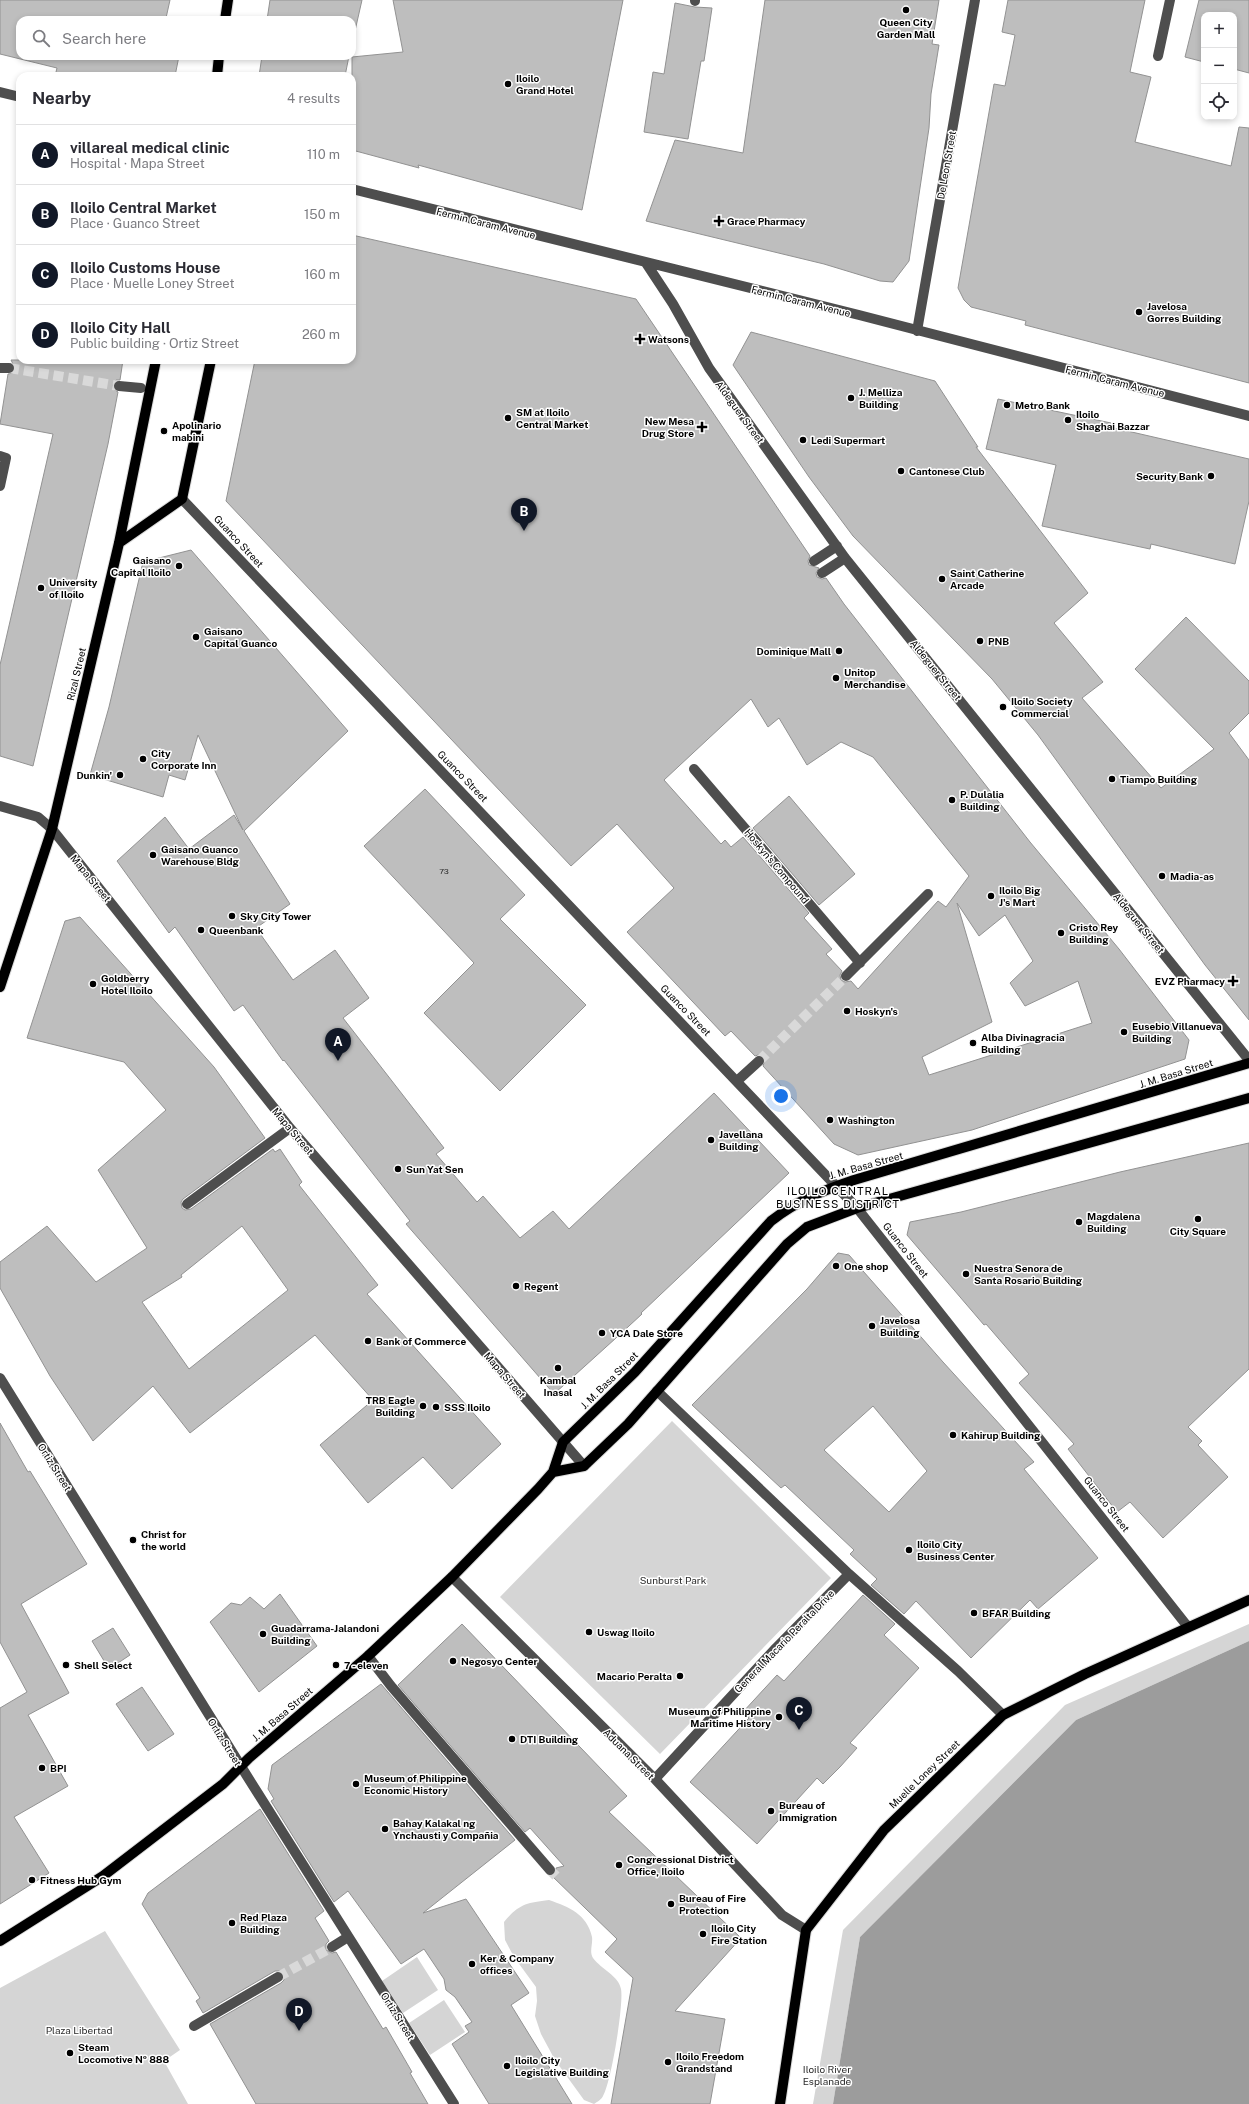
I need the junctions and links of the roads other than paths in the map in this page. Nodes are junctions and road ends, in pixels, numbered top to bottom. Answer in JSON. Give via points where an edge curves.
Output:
{"nodes":[{"id":1,"x":228,"y":0,"type":"edge"},
{"id":2,"x":975,"y":0,"type":"edge"},
{"id":3,"x":1170,"y":0,"type":"edge"},
{"id":4,"x":226,"y":16,"type":"edge"},
{"id":5,"x":1158,"y":56,"type":"dead end"},
{"id":6,"x":219,"y":60,"type":"edge"},
{"id":7,"x":217,"y":72,"type":"edge"},
{"id":8,"x":0,"y":92,"type":"edge"},
{"id":9,"x":16,"y":96,"type":"edge"},
{"id":10,"x":356,"y":190,"type":"edge"},
{"id":11,"x":646,"y":263,"type":"junction"},
{"id":12,"x":917,"y":331,"type":"junction"},
{"id":13,"x":155,"y":364,"type":"edge"},
{"id":14,"x":210,"y":364,"type":"edge"},
{"id":15,"x":119,"y":386,"type":"tunnel mouth"},
{"id":16,"x":141,"y":388,"type":"dead end"},
{"id":17,"x":1249,"y":416,"type":"edge"},
{"id":18,"x":0,"y":456,"type":"edge"},
{"id":19,"x":0,"y":486,"type":"edge"},
{"id":20,"x":182,"y":499,"type":"junction"},
{"id":21,"x":119,"y":543,"type":"junction"},
{"id":22,"x":837,"y":546,"type":"junction"},
{"id":23,"x":845,"y":558,"type":"junction"},
{"id":24,"x":814,"y":561,"type":"dead end"},
{"id":25,"x":822,"y":573,"type":"dead end"},
{"id":26,"x":694,"y":769,"type":"dead end"},
{"id":27,"x":0,"y":806,"type":"edge"},
{"id":28,"x":52,"y":829,"type":"junction"},
{"id":29,"x":928,"y":894,"type":"dead end"},
{"id":30,"x":860,"y":963,"type":"junction"},
{"id":31,"x":846,"y":976,"type":"tunnel mouth"},
{"id":32,"x":0,"y":987,"type":"edge"},
{"id":33,"x":1249,"y":1060,"type":"edge"},
{"id":34,"x":759,"y":1061,"type":"tunnel mouth"},
{"id":35,"x":1249,"y":1063,"type":"edge"},
{"id":36,"x":737,"y":1081,"type":"junction"},
{"id":37,"x":1249,"y":1098,"type":"edge"},
{"id":38,"x":290,"y":1128,"type":"junction"},
{"id":39,"x":835,"y":1186,"type":"junction"},
{"id":40,"x":187,"y":1204,"type":"dead end"},
{"id":41,"x":857,"y":1208,"type":"junction"},
{"id":42,"x":0,"y":1378,"type":"edge"},
{"id":43,"x":657,"y":1391,"type":"junction"},
{"id":44,"x":563,"y":1442,"type":"junction"},
{"id":45,"x":584,"y":1466,"type":"junction"},
{"id":46,"x":553,"y":1472,"type":"junction"},
{"id":47,"x":849,"y":1574,"type":"junction"},
{"id":48,"x":452,"y":1577,"type":"junction"},
{"id":49,"x":1249,"y":1600,"type":"edge"},
{"id":50,"x":1188,"y":1627,"type":"junction"},
{"id":51,"x":368,"y":1656,"type":"junction"},
{"id":52,"x":1003,"y":1714,"type":"junction"},
{"id":53,"x":241,"y":1767,"type":"junction"},
{"id":54,"x":655,"y":1779,"type":"junction"},
{"id":55,"x":550,"y":1870,"type":"tunnel mouth"},
{"id":56,"x":806,"y":1930,"type":"junction"},
{"id":57,"x":348,"y":1937,"type":"junction"},
{"id":58,"x":0,"y":1941,"type":"edge"},
{"id":59,"x":332,"y":1947,"type":"tunnel mouth"},
{"id":60,"x":278,"y":1977,"type":"tunnel mouth"},
{"id":61,"x":194,"y":2026,"type":"dead end"},
{"id":62,"x":454,"y":2104,"type":"edge"},
{"id":63,"x":780,"y":2104,"type":"edge"}],
"edges":[{"from":1,"to":4,"type":"main road"},
{"from":2,"to":12,"type":"street","name":"De Leon Street"},
{"from":3,"to":5,"type":"street"},
{"from":6,"to":7,"type":"main road"},
{"from":8,"to":9,"type":"street"},
{"from":10,"to":11,"type":"street","name":"Fermin Caram Avenue"},
{"from":11,"to":12,"type":"street","name":"Fermin Caram Avenue","via":[[859,314]]},
{"from":11,"to":22,"type":"street","name":"Aldeguer Street","via":[[673,304],[709,368]]},
{"from":12,"to":17,"type":"street","name":"Fermin Caram Avenue"},
{"from":13,"to":21,"type":"main road","name":"Rizal Street"},
{"from":14,"to":20,"type":"main road"},
{"from":15,"to":16,"type":"street"},
{"from":18,"to":19,"type":"street","via":[[6,458]]},
{"from":20,"to":21,"type":"main road"},
{"from":20,"to":36,"type":"street","name":"Guanco Street"},
{"from":21,"to":28,"type":"main road","name":"Rizal Street"},
{"from":22,"to":23,"type":"street","name":"Aldeguer Street"},
{"from":22,"to":24,"type":"street"},
{"from":23,"to":25,"type":"street"},
{"from":23,"to":33,"type":"street","name":"Aldeguer Street"},
{"from":26,"to":30,"type":"street","name":"Hoskyn's Compound"},
{"from":27,"to":28,"type":"street","name":"Mapa Street","via":[[38,817]]},
{"from":28,"to":32,"type":"main road","name":"Rizal Street"},
{"from":28,"to":38,"type":"street","name":"Mapa Street"},
{"from":29,"to":30,"type":"street"},
{"from":30,"to":31,"type":"street"},
{"from":34,"to":36,"type":"street"},
{"from":35,"to":39,"type":"main road","name":"J. M. Basa Street"},
{"from":36,"to":39,"type":"street","name":"Guanco Street"},
{"from":37,"to":41,"type":"main road"},
{"from":38,"to":40,"type":"street"},
{"from":38,"to":44,"type":"street","name":"Mapa Street"},
{"from":39,"to":41,"type":"street","name":"Guanco Street"},
{"from":39,"to":44,"type":"main road","name":"J. M. Basa Street","via":[[791,1205],[771,1221],[635,1372]]},
{"from":41,"to":43,"type":"main road","via":[[807,1227],[787,1244]]},
{"from":41,"to":50,"type":"street","name":"Guanco Street"},
{"from":42,"to":53,"type":"street","name":"Ortiz Street"},
{"from":43,"to":45,"type":"main road","via":[[628,1424]]},
{"from":43,"to":47,"type":"street"},
{"from":44,"to":45,"type":"street","name":"Mapa Street"},
{"from":44,"to":46,"type":"main road","name":"J. M. Basa Street"},
{"from":45,"to":46,"type":"main road"},
{"from":46,"to":48,"type":"main road","name":"J. M. Basa Street"},
{"from":47,"to":52,"type":"street"},
{"from":47,"to":54,"type":"street","name":"General Macario Peralta Drive","via":[[776,1648]]},
{"from":48,"to":51,"type":"main road","name":"J. M. Basa Street"},
{"from":48,"to":54,"type":"street","name":"Aduana Street"},
{"from":49,"to":50,"type":"main road","name":"Muelle Loney Street"},
{"from":50,"to":52,"type":"main road","name":"Muelle Loney Street"},
{"from":51,"to":53,"type":"main road","name":"J. M. Basa Street"},
{"from":51,"to":55,"type":"street","via":[[390,1686]]},
{"from":52,"to":56,"type":"main road","name":"Muelle Loney Street","via":[[884,1830]]},
{"from":53,"to":57,"type":"street","name":"Ortiz Street"},
{"from":53,"to":58,"type":"main road","name":"J. M. Basa Street","via":[[223,1784],[104,1876]]},
{"from":54,"to":56,"type":"street","name":"Aduana Street","via":[[782,1916]]},
{"from":56,"to":63,"type":"main road","name":"Muelle Loney Street"},
{"from":57,"to":59,"type":"street"},
{"from":57,"to":62,"type":"street","name":"Ortiz Street"},
{"from":60,"to":61,"type":"street"}]}
